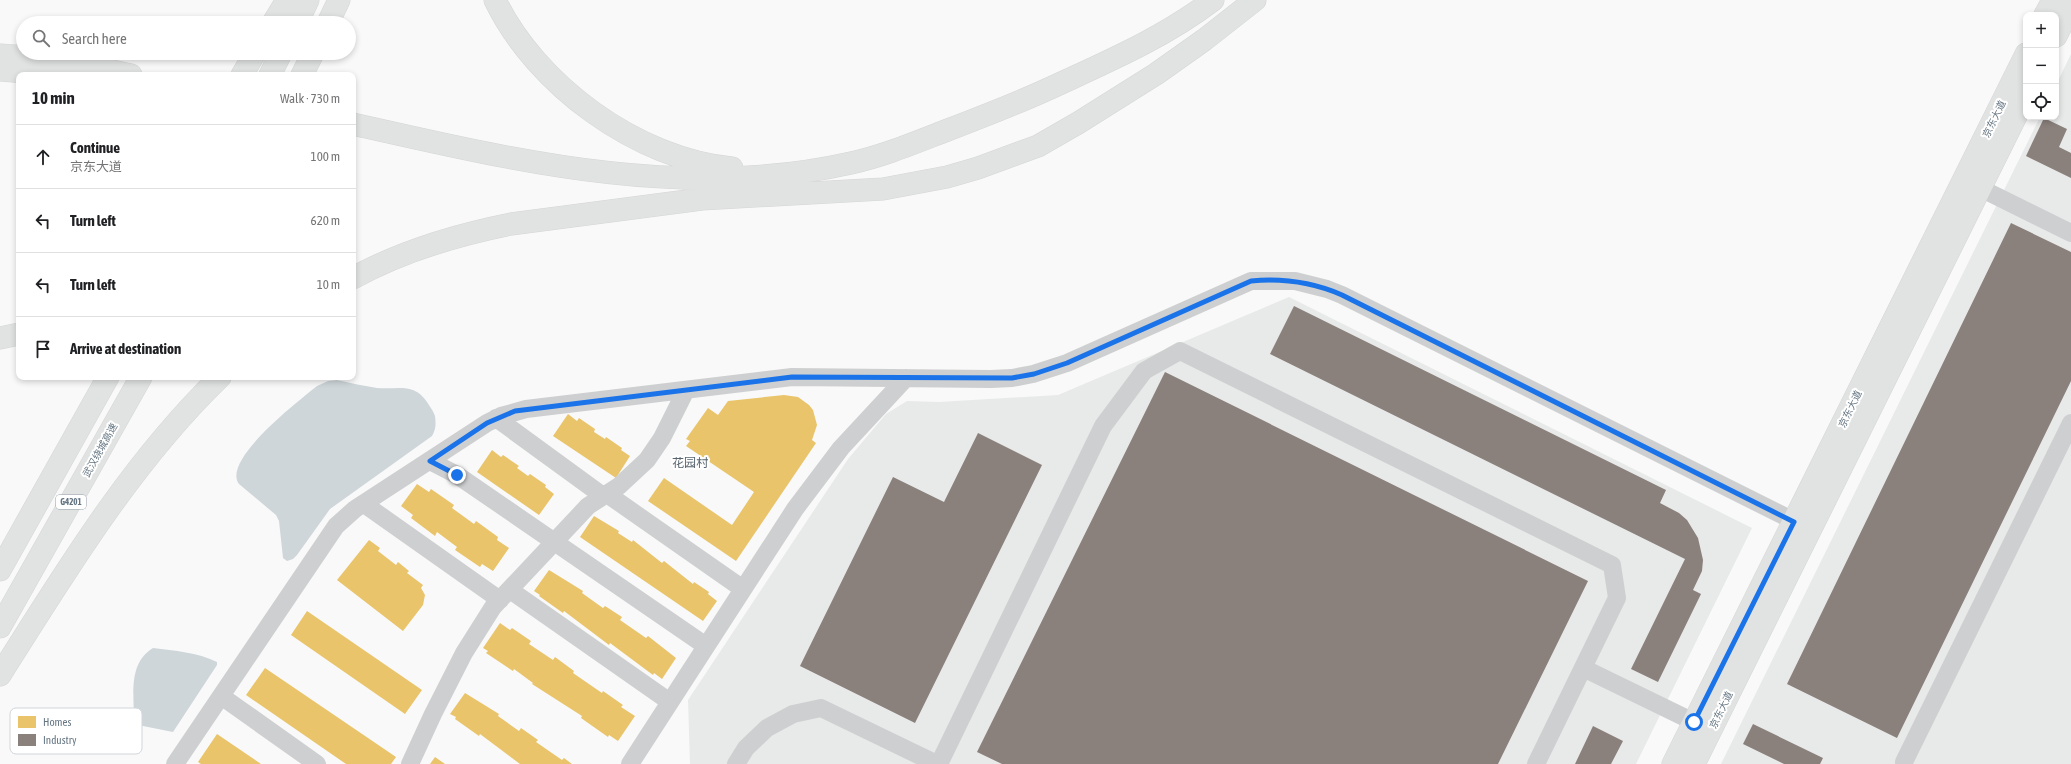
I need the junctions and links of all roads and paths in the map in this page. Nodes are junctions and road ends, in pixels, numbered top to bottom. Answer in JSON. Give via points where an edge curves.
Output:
{"nodes":[{"id":1,"x":287,"y":0,"type":"edge"},
{"id":2,"x":308,"y":0,"type":"edge"},
{"id":3,"x":339,"y":0,"type":"edge"},
{"id":4,"x":495,"y":0,"type":"edge"},
{"id":5,"x":1213,"y":0,"type":"edge"},
{"id":6,"x":1255,"y":0,"type":"edge"},
{"id":7,"x":2053,"y":0,"type":"edge"},
{"id":8,"x":2071,"y":6,"type":"edge"},
{"id":9,"x":2047,"y":12,"type":"edge"},
{"id":10,"x":277,"y":16,"type":"edge"},
{"id":11,"x":300,"y":16,"type":"edge"},
{"id":12,"x":331,"y":16,"type":"edge"},
{"id":13,"x":2059,"y":30,"type":"edge"},
{"id":14,"x":0,"y":55,"type":"edge"},
{"id":15,"x":16,"y":56,"type":"edge"},
{"id":16,"x":62,"y":60,"type":"edge"},
{"id":17,"x":251,"y":60,"type":"edge"},
{"id":18,"x":278,"y":60,"type":"edge"},
{"id":19,"x":310,"y":60,"type":"edge"},
{"id":20,"x":2023,"y":60,"type":"edge"},
{"id":21,"x":0,"y":70,"type":"edge"},
{"id":22,"x":25,"y":72,"type":"edge"},
{"id":23,"x":117,"y":72,"type":"edge"},
{"id":24,"x":244,"y":72,"type":"edge"},
{"id":25,"x":272,"y":72,"type":"edge"},
{"id":26,"x":304,"y":72,"type":"edge"},
{"id":27,"x":2023,"y":102,"type":"edge"},
{"id":28,"x":356,"y":125,"type":"edge"},
{"id":29,"x":356,"y":141,"type":"edge"},
{"id":30,"x":789,"y":174,"type":"junction"},
{"id":31,"x":1980,"y":188,"type":"junction"},
{"id":32,"x":702,"y":199,"type":"junction"},
{"id":33,"x":2071,"y":233,"type":"edge"},
{"id":34,"x":356,"y":277,"type":"edge"},
{"id":35,"x":16,"y":335,"type":"edge"},
{"id":36,"x":0,"y":338,"type":"edge"},
{"id":37,"x":906,"y":378,"type":"junction"},
{"id":38,"x":106,"y":380,"type":"edge"},
{"id":39,"x":139,"y":380,"type":"edge"},
{"id":40,"x":217,"y":380,"type":"edge"},
{"id":41,"x":686,"y":390,"type":"junction"},
{"id":42,"x":496,"y":418,"type":"junction"},
{"id":43,"x":2071,"y":423,"type":"edge"},
{"id":44,"x":430,"y":461,"type":"junction"},
{"id":45,"x":605,"y":495,"type":"junction"},
{"id":46,"x":364,"y":504,"type":"junction"},
{"id":47,"x":1794,"y":522,"type":"junction"},
{"id":48,"x":554,"y":542,"type":"junction"},
{"id":49,"x":0,"y":570,"type":"edge"},
{"id":50,"x":743,"y":589,"type":"junction"},
{"id":51,"x":505,"y":595,"type":"junction"},
{"id":52,"x":0,"y":627,"type":"edge"},
{"id":53,"x":706,"y":646,"type":"junction"},
{"id":54,"x":1583,"y":668,"type":"junction"},
{"id":55,"x":0,"y":675,"type":"edge"},
{"id":56,"x":221,"y":696,"type":"junction"},
{"id":57,"x":670,"y":702,"type":"junction"},
{"id":58,"x":1694,"y":722,"type":"junction"},
{"id":59,"x":1904,"y":762,"type":"dead end"},
{"id":60,"x":175,"y":764,"type":"edge"},
{"id":61,"x":317,"y":764,"type":"edge"},
{"id":62,"x":410,"y":764,"type":"edge"},
{"id":63,"x":630,"y":764,"type":"edge"},
{"id":64,"x":736,"y":764,"type":"edge"},
{"id":65,"x":938,"y":764,"type":"edge"},
{"id":66,"x":1536,"y":764,"type":"edge"},
{"id":67,"x":1673,"y":764,"type":"edge"},
{"id":68,"x":1694,"y":764,"type":"edge"}],
"edges":[{"from":1,"to":10,"type":"main road"},
{"from":2,"to":11,"type":"main road"},
{"from":3,"to":12,"type":"main road"},
{"from":4,"to":30,"type":"main road","via":[[512,30],[537,63],[568,93],[606,121],[648,144],[695,161],[719,167]]},
{"from":5,"to":30,"type":"main road","via":[[1156,39],[1017,103],[883,155]]},
{"from":6,"to":32,"type":"main road","via":[[1204,40],[1118,99],[1038,146],[1008,158],[947,176],[883,189]]},
{"from":7,"to":9,"type":"main road"},
{"from":8,"to":13,"type":"main road"},
{"from":14,"to":15,"type":"main road"},
{"from":16,"to":23,"type":"main road"},
{"from":17,"to":24,"type":"main road"},
{"from":18,"to":25,"type":"main road"},
{"from":19,"to":26,"type":"main road"},
{"from":20,"to":47,"type":"main road","name":"京东大道"},
{"from":21,"to":22,"type":"main road"},
{"from":27,"to":31,"type":"main road","name":"京东大道"},
{"from":28,"to":30,"type":"main road","via":[[515,159],[618,174],[674,178]]},
{"from":29,"to":32,"type":"main road","via":[[512,174]]},
{"from":31,"to":33,"type":"street"},
{"from":31,"to":68,"type":"main road","name":"京东大道"},
{"from":32,"to":34,"type":"main road","via":[[541,219],[480,230],[422,248]]},
{"from":35,"to":36,"type":"main road"},
{"from":37,"to":41,"type":"street","via":[[792,377]]},
{"from":37,"to":47,"type":"street","via":[[991,379],[1034,374],[1067,363],[1251,281],[1294,281],[1342,295]]},
{"from":37,"to":50,"type":"street","via":[[841,448],[795,509]]},
{"from":38,"to":49,"type":"main road","number":"G4201"},
{"from":39,"to":52,"type":"main road","name":"武汉绕城高速","number":"G4201"},
{"from":40,"to":55,"type":"main road","via":[[187,409],[122,491],[61,578]]},
{"from":41,"to":42,"type":"street","via":[[526,408]]},
{"from":41,"to":45,"type":"street","via":[[655,450],[619,486]]},
{"from":42,"to":44,"type":"street"},
{"from":42,"to":45,"type":"street"},
{"from":43,"to":59,"type":"street"},
{"from":44,"to":46,"type":"street"},
{"from":44,"to":48,"type":"street","via":[[457,475]]},
{"from":45,"to":48,"type":"street","via":[[588,506]]},
{"from":45,"to":50,"type":"street"},
{"from":46,"to":51,"type":"street"},
{"from":46,"to":56,"type":"street","via":[[346,516],[327,538]]},
{"from":47,"to":58,"type":"main road","name":"京东大道"},
{"from":48,"to":51,"type":"street"},
{"from":48,"to":53,"type":"street"},
{"from":50,"to":53,"type":"street"},
{"from":51,"to":57,"type":"street"},
{"from":51,"to":62,"type":"street","via":[[494,607],[464,653]]},
{"from":53,"to":57,"type":"street"},
{"from":54,"to":58,"type":"street"},
{"from":54,"to":65,"type":"street","via":[[1617,598],[1612,565],[1180,351],[1144,371],[1103,426]]},
{"from":54,"to":66,"type":"street"},
{"from":56,"to":60,"type":"street"},
{"from":56,"to":61,"type":"street"},
{"from":57,"to":63,"type":"street"},
{"from":58,"to":67,"type":"main road","name":"京东大道"},
{"from":64,"to":65,"type":"street","via":[[746,748],[768,728],[793,714],[821,708]]}]}
